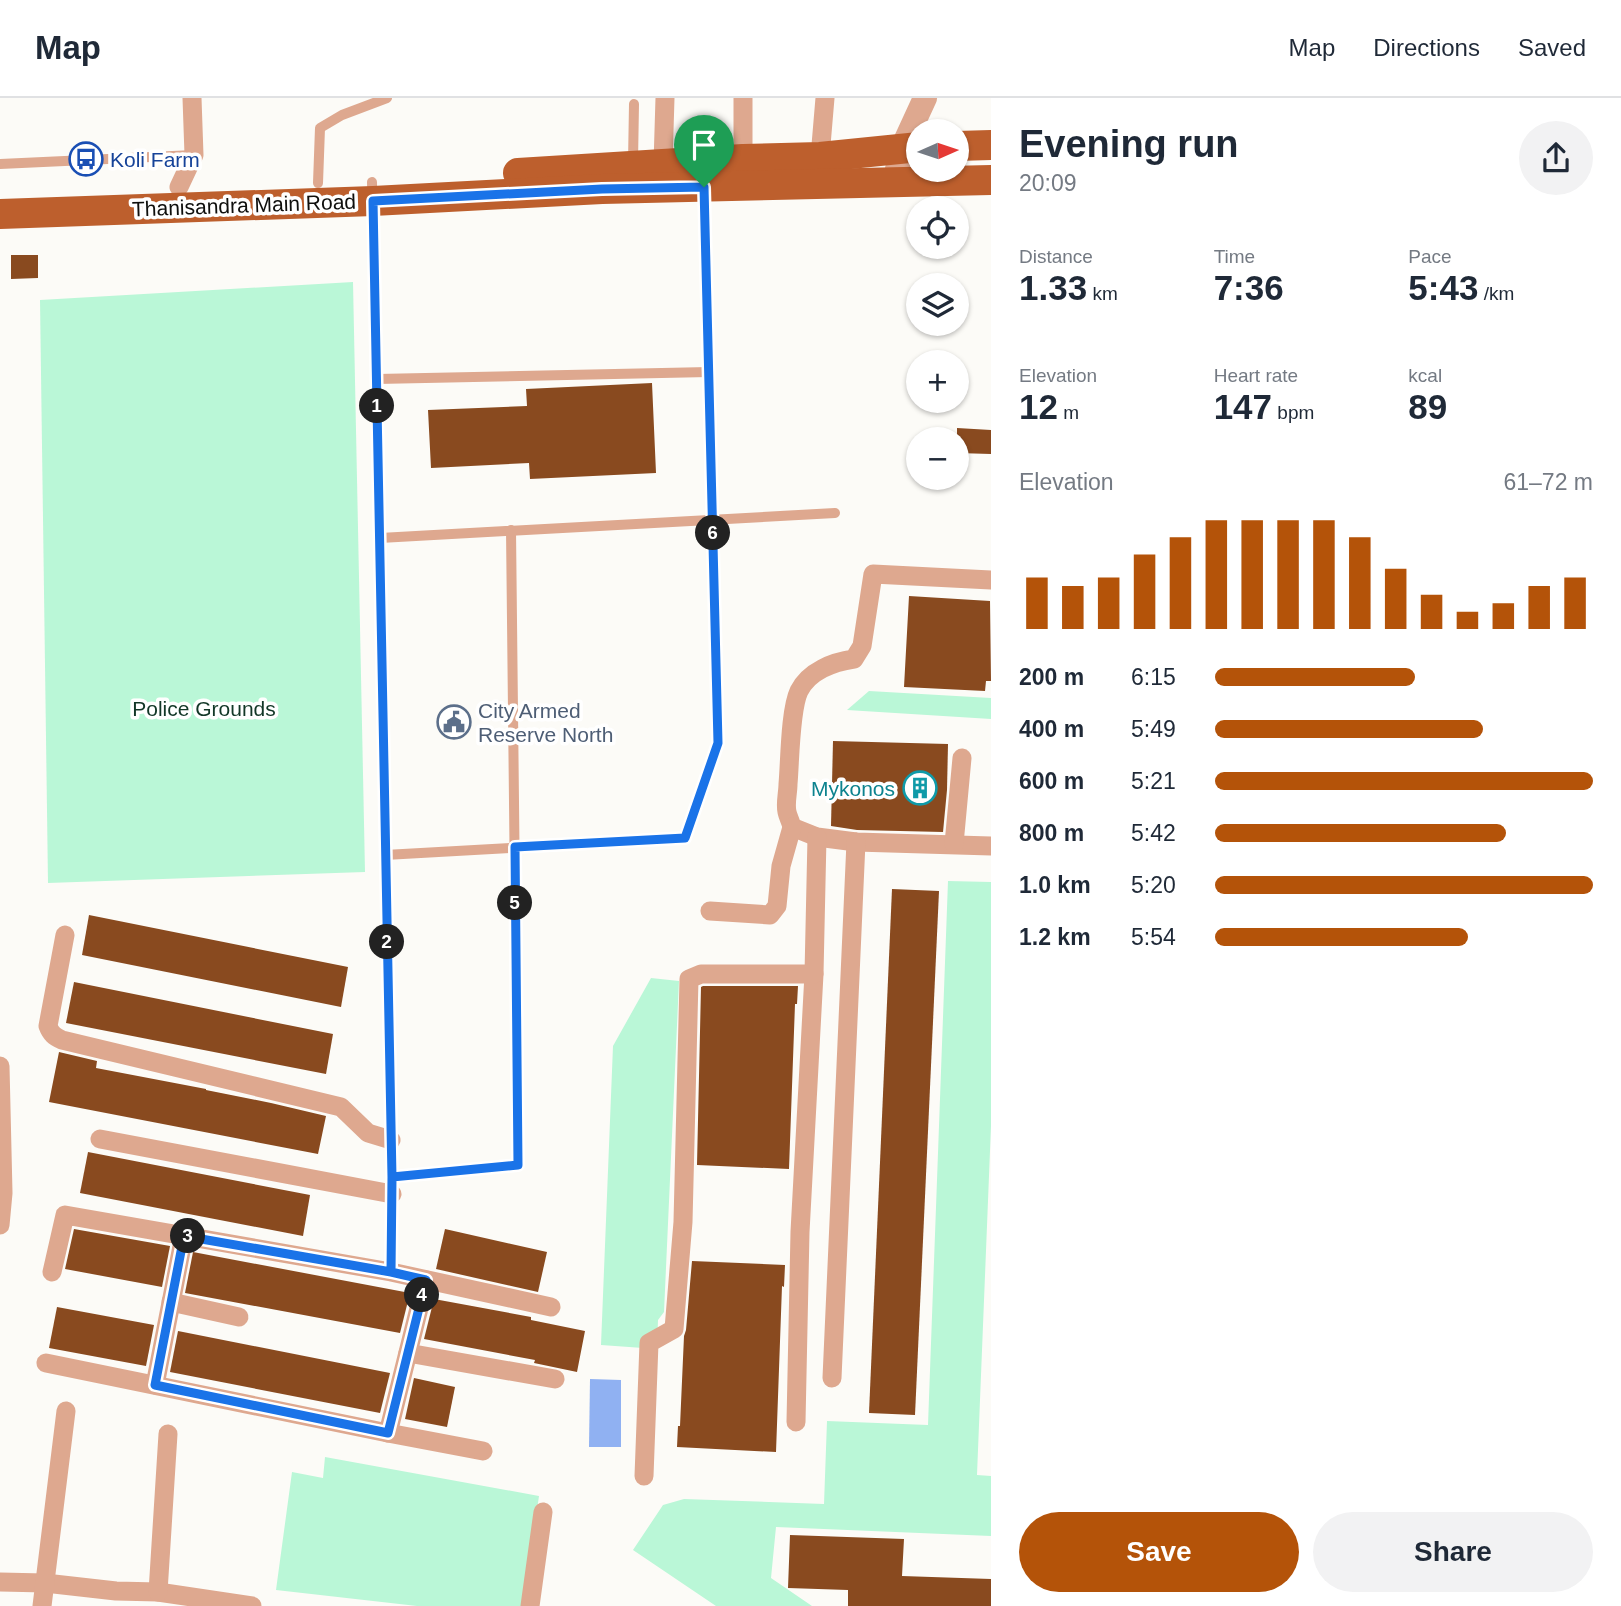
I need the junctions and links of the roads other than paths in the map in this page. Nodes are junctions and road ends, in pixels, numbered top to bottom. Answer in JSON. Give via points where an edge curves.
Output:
{"nodes":[{"id":1,"x":192,"y":98,"type":"edge"},
{"id":2,"x":387,"y":98,"type":"edge"},
{"id":3,"x":665,"y":98,"type":"edge"},
{"id":4,"x":743,"y":98,"type":"edge"},
{"id":5,"x":825,"y":98,"type":"edge"},
{"id":6,"x":925,"y":98,"type":"edge"},
{"id":7,"x":634,"y":104,"type":"dead end"},
{"id":8,"x":919,"y":119,"type":"edge"},
{"id":9,"x":991,"y":145,"type":"edge"},
{"id":10,"x":970,"y":146,"type":"edge"},
{"id":11,"x":906,"y":147,"type":"edge"},
{"id":12,"x":194,"y":155,"type":"junction"},
{"id":13,"x":906,"y":156,"type":"edge"},
{"id":14,"x":820,"y":157,"type":"junction"},
{"id":15,"x":743,"y":159,"type":"junction"},
{"id":16,"x":0,"y":163,"type":"edge"},
{"id":17,"x":663,"y":164,"type":"junction"},
{"id":18,"x":633,"y":166,"type":"junction"},
{"id":19,"x":991,"y":180,"type":"edge"},
{"id":20,"x":894,"y":182,"type":"junction"},
{"id":21,"x":318,"y":183,"type":"junction"},
{"id":22,"x":179,"y":187,"type":"junction"},
{"id":23,"x":704,"y":187,"type":"junction"},
{"id":24,"x":373,"y":191,"type":"junction"},
{"id":25,"x":0,"y":195,"type":"edge"},
{"id":26,"x":0,"y":214,"type":"edge"},
{"id":27,"x":709,"y":372,"type":"junction"},
{"id":28,"x":377,"y":379,"type":"junction"},
{"id":29,"x":835,"y":513,"type":"dead end"},
{"id":30,"x":712,"y":519,"type":"junction"},
{"id":31,"x":511,"y":530,"type":"junction"},
{"id":32,"x":380,"y":538,"type":"junction"},
{"id":33,"x":991,"y":580,"type":"edge"},
{"id":34,"x":962,"y":758,"type":"dead end"},
{"id":35,"x":792,"y":827,"type":"junction"},
{"id":36,"x":817,"y":837,"type":"junction"},
{"id":37,"x":856,"y":842,"type":"junction"},
{"id":38,"x":954,"y":844,"type":"junction"},
{"id":39,"x":991,"y":846,"type":"edge"},
{"id":40,"x":515,"y":847,"type":"junction"},
{"id":41,"x":385,"y":855,"type":"junction"},
{"id":42,"x":710,"y":911,"type":"dead end"},
{"id":43,"x":65,"y":935,"type":"dead end"},
{"id":44,"x":814,"y":974,"type":"junction"},
{"id":45,"x":0,"y":1066,"type":"edge"},
{"id":46,"x":0,"y":1092,"type":"edge"},
{"id":47,"x":100,"y":1139,"type":"dead end"},
{"id":48,"x":391,"y":1140,"type":"junction"},
{"id":49,"x":392,"y":1185,"type":"junction"},
{"id":50,"x":1,"y":1194,"type":"edge"},
{"id":51,"x":0,"y":1225,"type":"edge"},
{"id":52,"x":184,"y":1236,"type":"junction"},
{"id":53,"x":52,"y":1272,"type":"dead end"},
{"id":54,"x":391,"y":1272,"type":"junction"},
{"id":55,"x":426,"y":1280,"type":"junction"},
{"id":56,"x":171,"y":1302,"type":"junction"},
{"id":57,"x":551,"y":1307,"type":"dead end"},
{"id":58,"x":239,"y":1317,"type":"dead end"},
{"id":59,"x":408,"y":1353,"type":"junction"},
{"id":60,"x":46,"y":1363,"type":"dead end"},
{"id":61,"x":832,"y":1378,"type":"dead end"},
{"id":62,"x":555,"y":1379,"type":"dead end"},
{"id":63,"x":155,"y":1385,"type":"junction"},
{"id":64,"x":66,"y":1411,"type":"dead end"},
{"id":65,"x":796,"y":1422,"type":"dead end"},
{"id":66,"x":388,"y":1433,"type":"junction"},
{"id":67,"x":168,"y":1434,"type":"dead end"},
{"id":68,"x":483,"y":1451,"type":"dead end"},
{"id":69,"x":644,"y":1476,"type":"dead end"},
{"id":70,"x":543,"y":1511,"type":"dead end"},
{"id":71,"x":0,"y":1582,"type":"edge"},
{"id":72,"x":45,"y":1583,"type":"junction"},
{"id":73,"x":115,"y":1598,"type":"edge"},
{"id":74,"x":170,"y":1598,"type":"edge"},
{"id":75,"x":42,"y":1606,"type":"edge"},
{"id":76,"x":252,"y":1606,"type":"edge"},
{"id":77,"x":530,"y":1606,"type":"edge"}],
"edges":[{"from":1,"to":12,"type":"street"},
{"from":2,"to":21,"type":"lane","via":[[320,128]]},
{"from":3,"to":17,"type":"street"},
{"from":4,"to":15,"type":"street"},
{"from":5,"to":14,"type":"street"},
{"from":6,"to":8,"type":"street"},
{"from":7,"to":18,"type":"lane"},
{"from":9,"to":10,"type":"main road"},
{"from":11,"to":14,"type":"main road","name":"Thanisandra Main Road"},
{"from":12,"to":16,"type":"lane"},
{"from":12,"to":22,"type":"street"},
{"from":13,"to":20,"type":"street"},
{"from":14,"to":15,"type":"main road","name":"Thanisandra Main Road"},
{"from":15,"to":17,"type":"main road","name":"Thanisandra Main Road"},
{"from":17,"to":18,"type":"main road","name":"Thanisandra Main Road"},
{"from":18,"to":24,"type":"main road","name":"Thanisandra Main Road"},
{"from":19,"to":20,"type":"main road","name":"Thanisandra Main Road"},
{"from":20,"to":23,"type":"main road","name":"Thanisandra Main Road"},
{"from":21,"to":22,"type":"main road","name":"Thanisandra Main Road"},
{"from":21,"to":24,"type":"main road","name":"Thanisandra Main Road"},
{"from":22,"to":25,"type":"main road","name":"Thanisandra Main Road"},
{"from":23,"to":24,"type":"main road","name":"Thanisandra Main Road"},
{"from":23,"to":27,"type":"lane"},
{"from":24,"to":26,"type":"main road","name":"Thanisandra Main Road"},
{"from":24,"to":28,"type":"lane"},
{"from":27,"to":28,"type":"lane"},
{"from":27,"to":30,"type":"lane"},
{"from":28,"to":32,"type":"lane"},
{"from":29,"to":30,"type":"lane"},
{"from":30,"to":31,"type":"lane"},
{"from":30,"to":40,"type":"lane","via":[[718,743],[685,838]]},
{"from":31,"to":32,"type":"lane"},
{"from":31,"to":40,"type":"lane"},
{"from":32,"to":41,"type":"lane"},
{"from":33,"to":35,"type":"street","via":[[873,574],[858,653],[809,679],[796,702],[787,811]]},
{"from":34,"to":38,"type":"street"},
{"from":35,"to":36,"type":"street"},
{"from":35,"to":42,"type":"street","via":[[781,866],[777,906],[770,915]]},
{"from":36,"to":37,"type":"street"},
{"from":36,"to":44,"type":"street"},
{"from":37,"to":38,"type":"street"},
{"from":37,"to":61,"type":"street"},
{"from":38,"to":39,"type":"street"},
{"from":40,"to":41,"type":"lane"},
{"from":40,"to":49,"type":"lane","via":[[518,1165]]},
{"from":41,"to":48,"type":"lane"},
{"from":43,"to":48,"type":"street","via":[[48,1026],[56,1037],[341,1107],[368,1133]]},
{"from":44,"to":65,"type":"street","via":[[800,1232]]},
{"from":44,"to":69,"type":"street","via":[[701,974],[689,979],[683,1222],[674,1329],[649,1343]]},
{"from":45,"to":46,"type":"street"},
{"from":46,"to":50,"type":"street"},
{"from":47,"to":49,"type":"street"},
{"from":48,"to":49,"type":"lane"},
{"from":49,"to":54,"type":"lane"},
{"from":50,"to":51,"type":"street"},
{"from":52,"to":53,"type":"street","via":[[65,1215]]},
{"from":52,"to":54,"type":"street"},
{"from":52,"to":56,"type":"street"},
{"from":54,"to":55,"type":"street"},
{"from":55,"to":57,"type":"street"},
{"from":55,"to":59,"type":"street"},
{"from":56,"to":58,"type":"street"},
{"from":56,"to":63,"type":"street"},
{"from":59,"to":62,"type":"street"},
{"from":59,"to":66,"type":"street"},
{"from":60,"to":63,"type":"street"},
{"from":63,"to":66,"type":"street"},
{"from":64,"to":72,"type":"street"},
{"from":66,"to":68,"type":"street"},
{"from":67,"to":74,"type":"street"},
{"from":70,"to":77,"type":"street"},
{"from":71,"to":72,"type":"street"},
{"from":72,"to":73,"type":"street"},
{"from":72,"to":75,"type":"street"},
{"from":73,"to":74,"type":"street"},
{"from":74,"to":76,"type":"street"}]}
